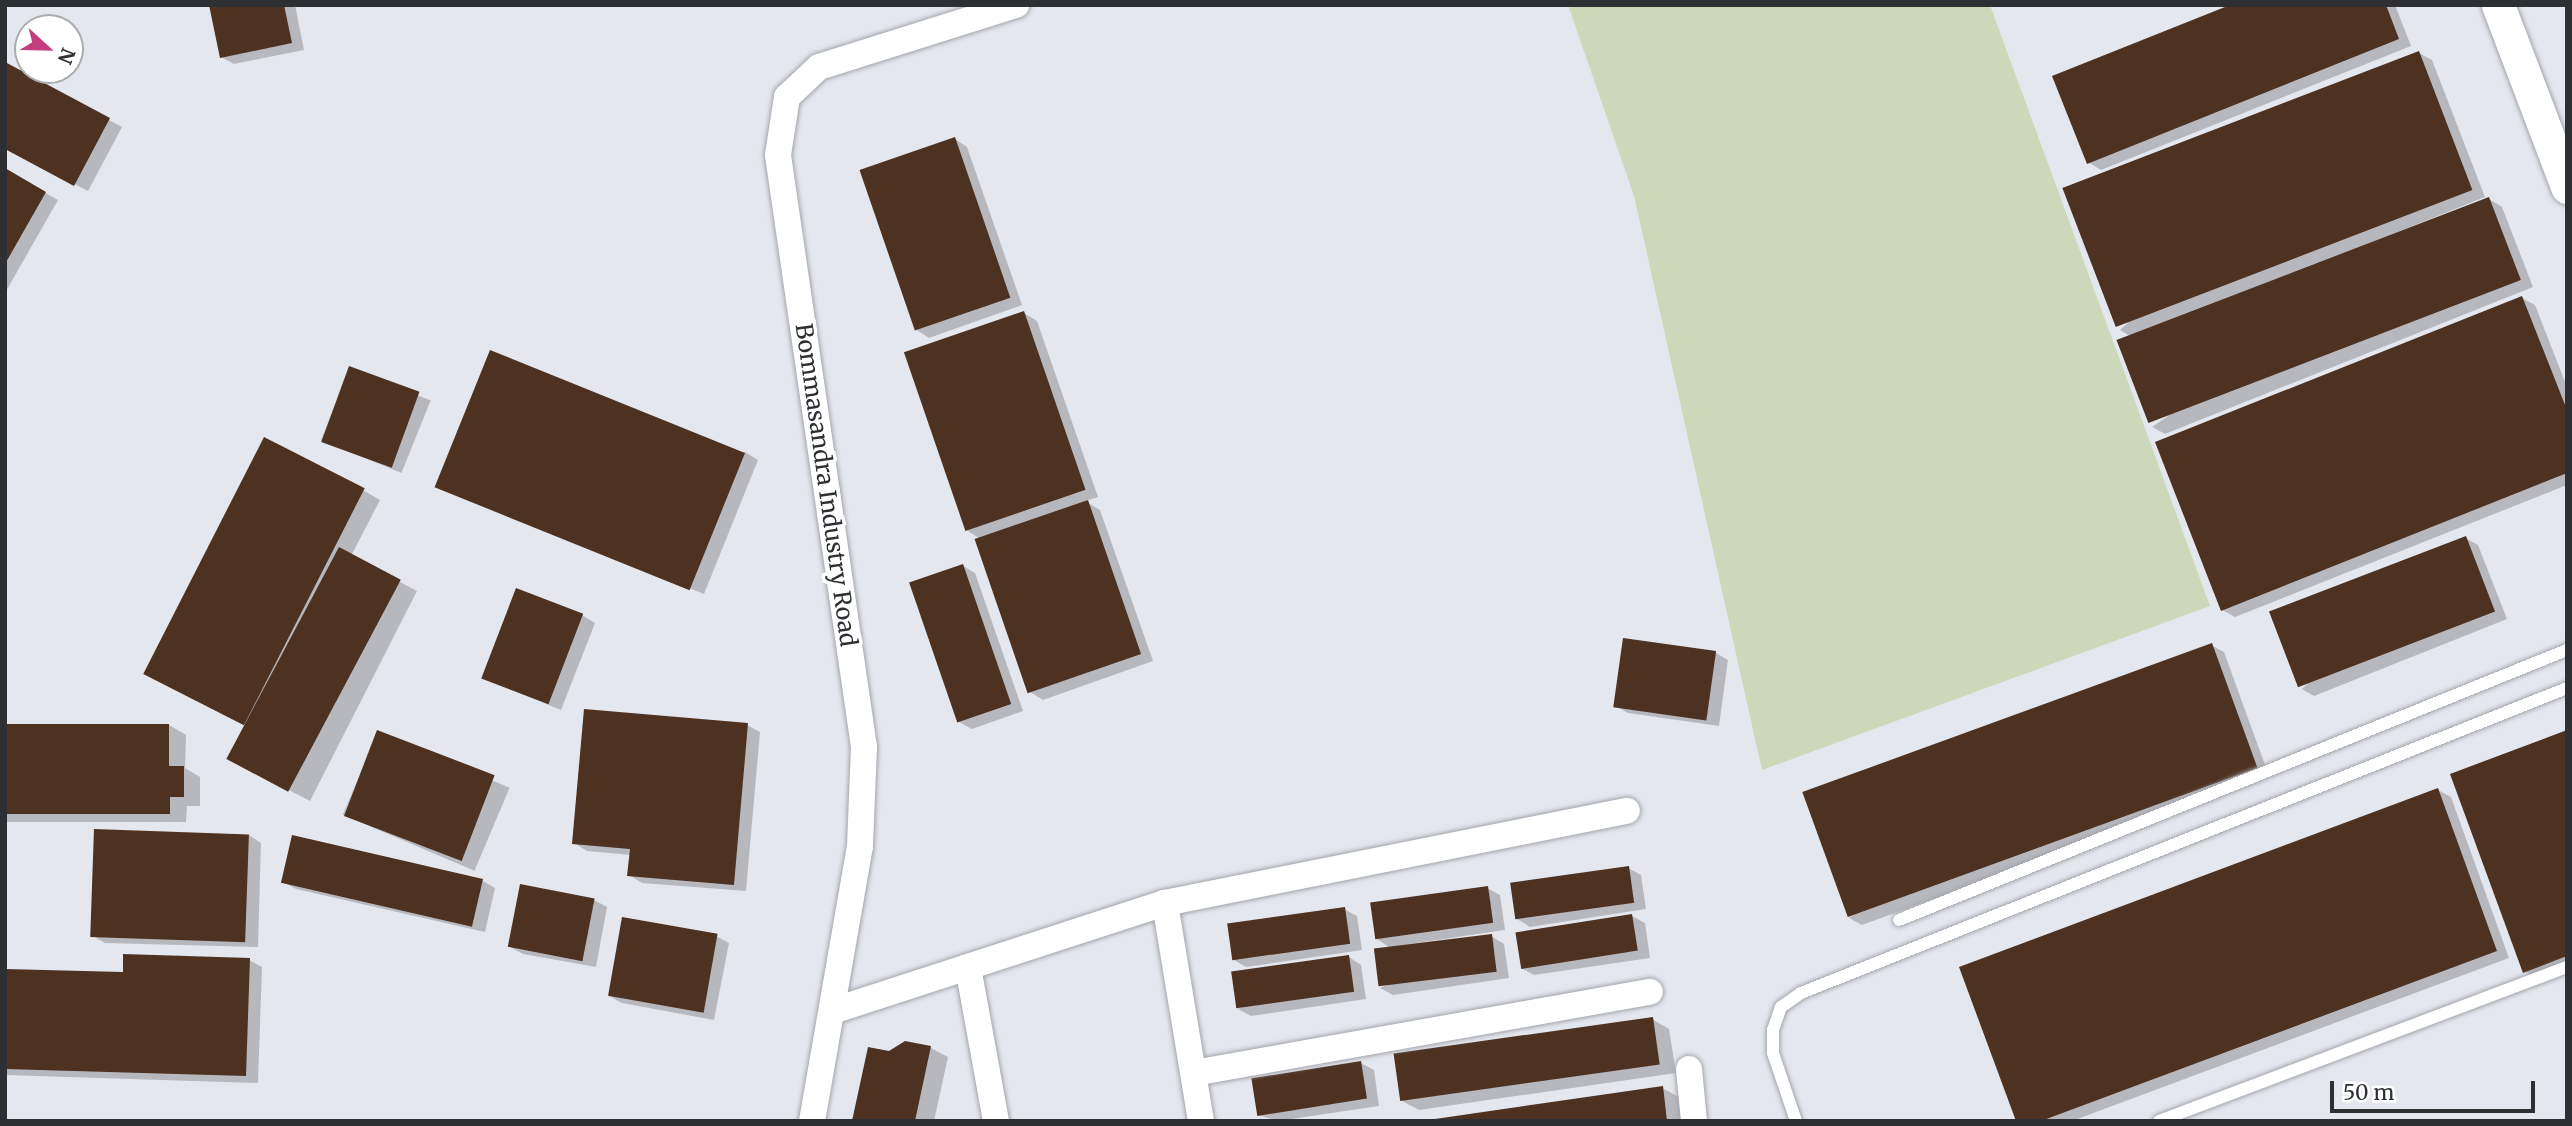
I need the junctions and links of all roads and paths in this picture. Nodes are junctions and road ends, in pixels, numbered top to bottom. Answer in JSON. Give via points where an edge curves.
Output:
{"nodes":[{"id":1,"x":1016,"y":5,"type":"edge"},
{"id":2,"x":2498,"y":5,"type":"edge"},
{"id":3,"x":957,"y":13,"type":"edge"},
{"id":4,"x":2567,"y":187,"type":"edge"},
{"id":5,"x":2567,"y":650,"type":"edge"},
{"id":6,"x":2567,"y":688,"type":"edge"},
{"id":7,"x":1627,"y":811,"type":"dead end"},
{"id":8,"x":1165,"y":903,"type":"junction"},
{"id":9,"x":1899,"y":920,"type":"dead end"},
{"id":10,"x":968,"y":967,"type":"junction"},
{"id":11,"x":2567,"y":967,"type":"edge"},
{"id":12,"x":1650,"y":992,"type":"dead end"},
{"id":13,"x":832,"y":1011,"type":"junction"},
{"id":14,"x":1689,"y":1069,"type":"dead end"},
{"id":15,"x":1194,"y":1073,"type":"junction"},
{"id":16,"x":812,"y":1121,"type":"edge"},
{"id":17,"x":996,"y":1121,"type":"edge"},
{"id":18,"x":1201,"y":1121,"type":"edge"},
{"id":19,"x":1694,"y":1121,"type":"edge"},
{"id":20,"x":1796,"y":1121,"type":"edge"},
{"id":21,"x":2160,"y":1121,"type":"edge"}],
"edges":[{"from":1,"to":3,"type":"street","name":"Bommasandra Industry Road"},
{"from":2,"to":4,"type":"street"},
{"from":3,"to":13,"type":"street","name":"Bommasandra Industry Road","via":[[819,67],[787,97],[778,155],[864,747],[860,846]]},
{"from":5,"to":9,"type":"lane"},
{"from":6,"to":20,"type":"lane","via":[[1801,993],[1781,1007],[1773,1030],[1773,1053]]},
{"from":7,"to":8,"type":"street"},
{"from":8,"to":10,"type":"street"},
{"from":8,"to":15,"type":"street"},
{"from":10,"to":13,"type":"street"},
{"from":10,"to":17,"type":"street"},
{"from":11,"to":21,"type":"lane"},
{"from":12,"to":15,"type":"street"},
{"from":13,"to":16,"type":"street","name":"Bommasandra Industry Road"},
{"from":14,"to":19,"type":"street"},
{"from":15,"to":18,"type":"street"}]}
